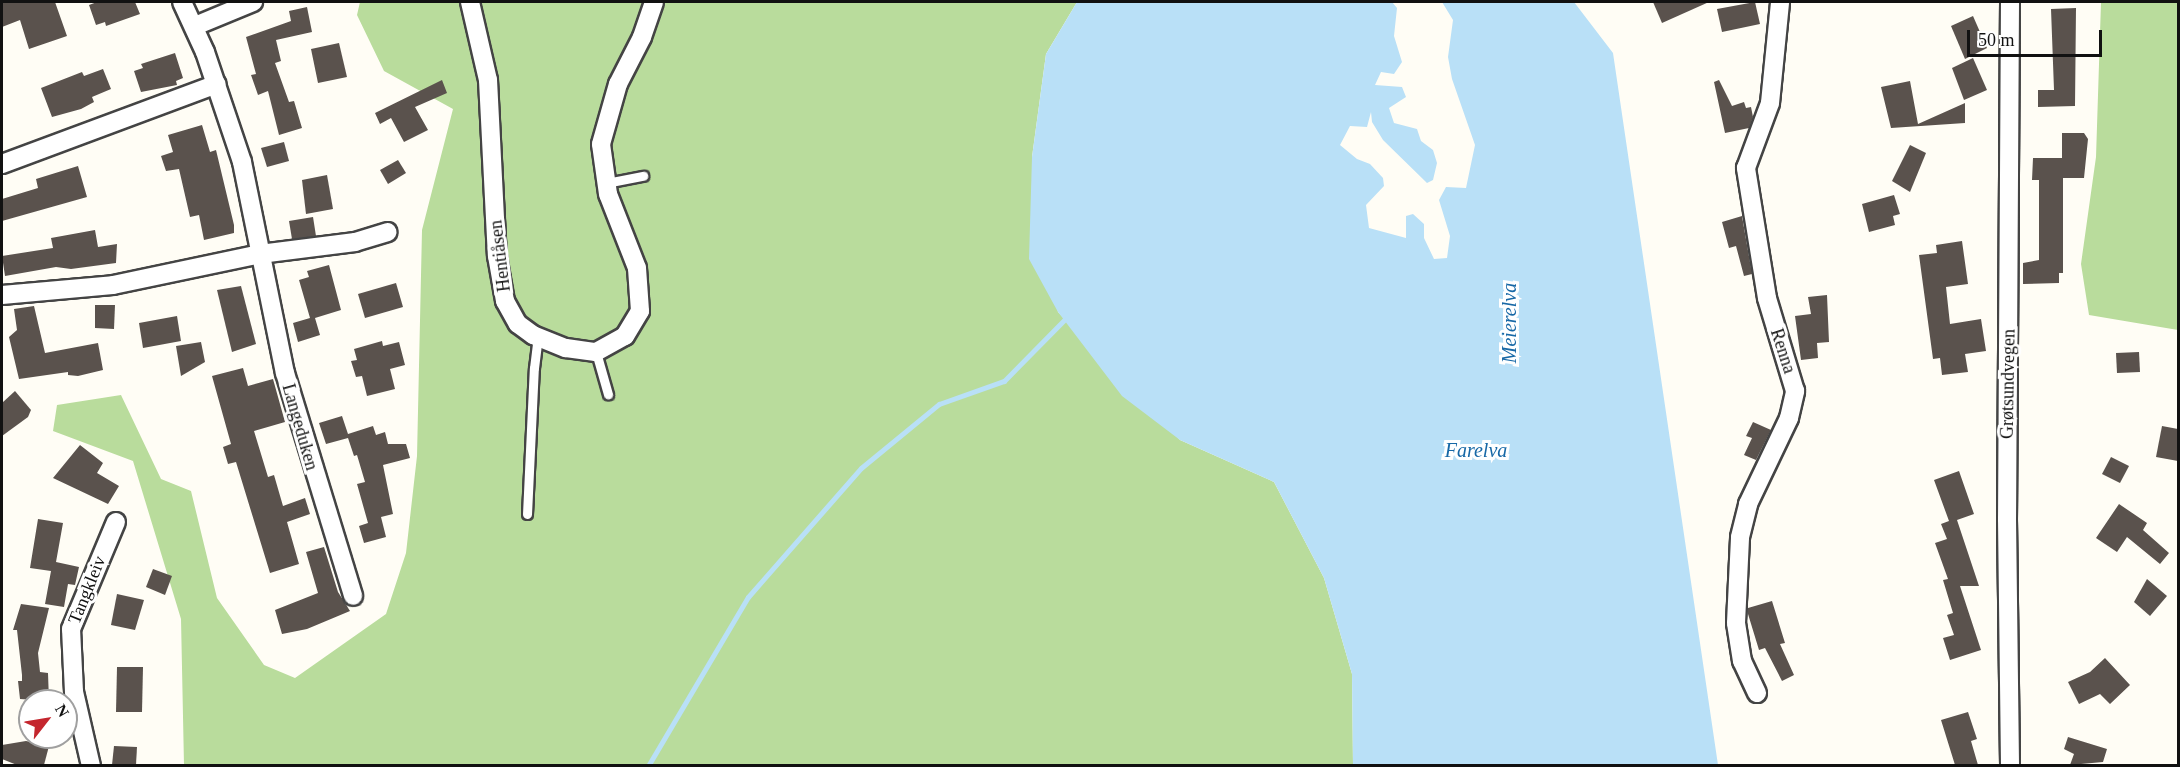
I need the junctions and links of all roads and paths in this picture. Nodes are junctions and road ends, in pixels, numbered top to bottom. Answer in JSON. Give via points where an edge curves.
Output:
{"nodes":[{"id":1,"x":182,"y":2,"type":"edge"},
{"id":2,"x":253,"y":2,"type":"edge"},
{"id":3,"x":470,"y":2,"type":"edge"},
{"id":4,"x":654,"y":2,"type":"edge"},
{"id":5,"x":1780,"y":2,"type":"edge"},
{"id":6,"x":2010,"y":2,"type":"edge"},
{"id":7,"x":195,"y":26,"type":"junction"},
{"id":8,"x":217,"y":84,"type":"junction"},
{"id":9,"x":2,"y":164,"type":"edge"},
{"id":10,"x":643,"y":176,"type":"dead end"},
{"id":11,"x":606,"y":183,"type":"junction"},
{"id":12,"x":387,"y":232,"type":"dead end"},
{"id":13,"x":260,"y":254,"type":"junction"},
{"id":14,"x":2,"y":295,"type":"edge"},
{"id":15,"x":538,"y":337,"type":"junction"},
{"id":16,"x":596,"y":352,"type":"junction"},
{"id":17,"x":608,"y":394,"type":"dead end"},
{"id":18,"x":527,"y":514,"type":"dead end"},
{"id":19,"x":116,"y":522,"type":"dead end"},
{"id":20,"x":353,"y":596,"type":"dead end"},
{"id":21,"x":1757,"y":693,"type":"dead end"},
{"id":22,"x":91,"y":765,"type":"edge"},
{"id":23,"x":2010,"y":765,"type":"edge"}],
"edges":[{"from":1,"to":7,"type":"street","name":"Langeduken"},
{"from":2,"to":7,"type":"street"},
{"from":3,"to":15,"type":"street","name":"Hentiåsen","via":[[492,116],[492,184],[500,283],[512,316]]},
{"from":4,"to":11,"type":"street","via":[[606,120],[601,144]]},
{"from":5,"to":21,"type":"street","name":"Renna","via":[[1770,103],[1746,168],[1767,298],[1795,392],[1789,418],[1748,504],[1740,537],[1736,623],[1742,661]]},
{"from":6,"to":23,"type":"street","name":"Grøtsundvegen"},
{"from":7,"to":8,"type":"street","name":"Langeduken"},
{"from":8,"to":9,"type":"street"},
{"from":8,"to":13,"type":"street","name":"Langeduken","via":[[242,162]]},
{"from":10,"to":11,"type":"lane"},
{"from":11,"to":16,"type":"street","via":[[637,268],[640,311],[625,336]]},
{"from":12,"to":13,"type":"street","via":[[339,245]]},
{"from":13,"to":14,"type":"street","via":[[112,285]]},
{"from":13,"to":20,"type":"street","name":"Langeduken","via":[[285,373]]},
{"from":15,"to":16,"type":"street","name":"Hentiåsen","via":[[573,350]]},
{"from":15,"to":18,"type":"lane"},
{"from":16,"to":17,"type":"lane"},
{"from":19,"to":22,"type":"street","name":"Tangkleiv","via":[[71,629],[70,664]]}]}
